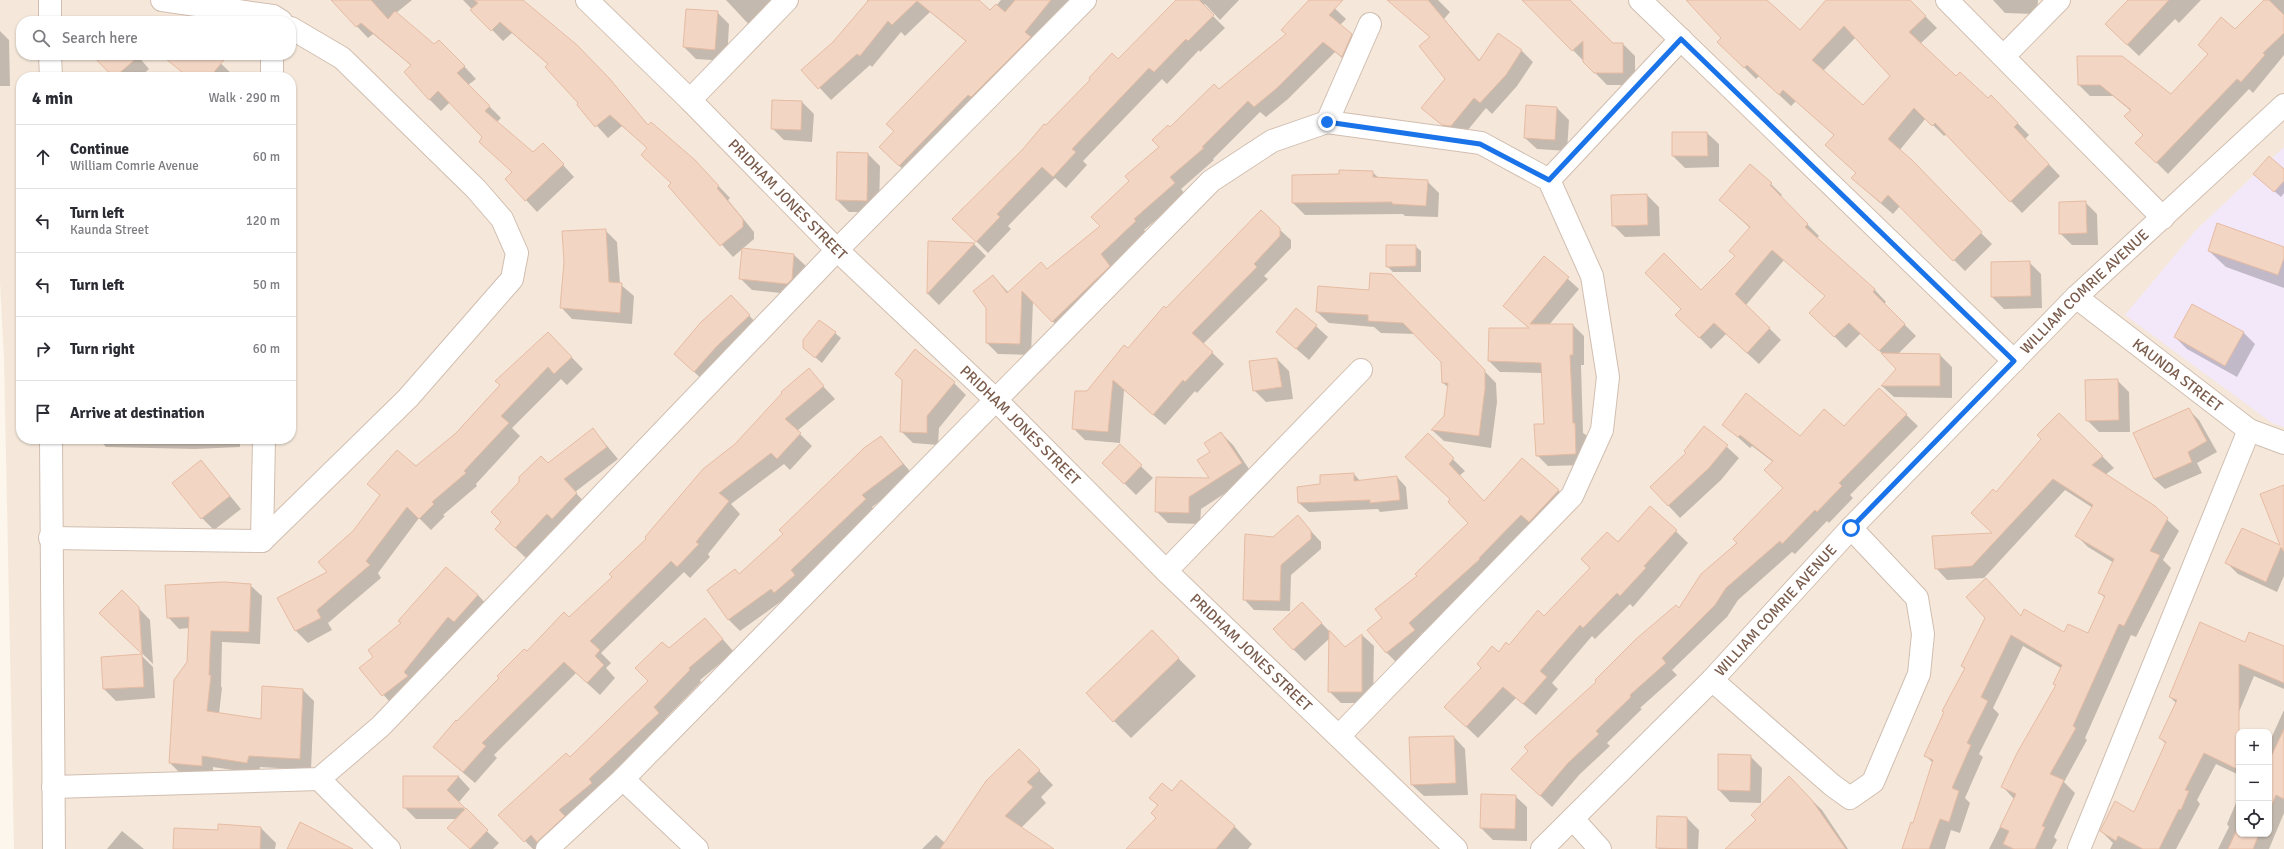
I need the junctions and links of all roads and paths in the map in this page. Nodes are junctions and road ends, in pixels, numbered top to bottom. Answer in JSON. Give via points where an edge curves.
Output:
{"nodes":[{"id":1,"x":50,"y":0,"type":"edge"},
{"id":2,"x":162,"y":0,"type":"edge"},
{"id":3,"x":586,"y":0,"type":"edge"},
{"id":4,"x":787,"y":0,"type":"edge"},
{"id":5,"x":1085,"y":0,"type":"edge"},
{"id":6,"x":1640,"y":0,"type":"edge"},
{"id":7,"x":1947,"y":0,"type":"edge"},
{"id":8,"x":2059,"y":0,"type":"edge"},
{"id":9,"x":50,"y":16,"type":"edge"},
{"id":10,"x":251,"y":16,"type":"edge"},
{"id":11,"x":1370,"y":24,"type":"dead end"},
{"id":12,"x":296,"y":31,"type":"edge"},
{"id":13,"x":1681,"y":39,"type":"junction"},
{"id":14,"x":2004,"y":56,"type":"junction"},
{"id":15,"x":50,"y":60,"type":"edge"},
{"id":16,"x":272,"y":60,"type":"edge"},
{"id":17,"x":50,"y":72,"type":"edge"},
{"id":18,"x":272,"y":72,"type":"edge"},
{"id":19,"x":690,"y":100,"type":"junction"},
{"id":20,"x":2284,"y":105,"type":"edge"},
{"id":21,"x":1327,"y":122,"type":"junction"},
{"id":22,"x":1549,"y":180,"type":"junction"},
{"id":23,"x":2162,"y":218,"type":"junction"},
{"id":24,"x":837,"y":250,"type":"junction"},
{"id":25,"x":2076,"y":297,"type":"junction"},
{"id":26,"x":2014,"y":361,"type":"junction"},
{"id":27,"x":1361,"y":370,"type":"dead end"},
{"id":28,"x":997,"y":400,"type":"junction"},
{"id":29,"x":2249,"y":430,"type":"junction"},
{"id":30,"x":2284,"y":443,"type":"edge"},
{"id":31,"x":51,"y":444,"type":"edge"},
{"id":32,"x":264,"y":444,"type":"edge"},
{"id":33,"x":1851,"y":528,"type":"junction"},
{"id":34,"x":50,"y":538,"type":"junction"},
{"id":35,"x":262,"y":541,"type":"junction"},
{"id":36,"x":1166,"y":571,"type":"junction"},
{"id":37,"x":1712,"y":680,"type":"junction"},
{"id":38,"x":1339,"y":736,"type":"junction"},
{"id":39,"x":623,"y":778,"type":"junction"},
{"id":40,"x":319,"y":779,"type":"junction"},
{"id":41,"x":53,"y":786,"type":"junction"},
{"id":42,"x":1572,"y":819,"type":"junction"},
{"id":43,"x":54,"y":849,"type":"edge"},
{"id":44,"x":389,"y":849,"type":"edge"},
{"id":45,"x":547,"y":849,"type":"edge"},
{"id":46,"x":697,"y":849,"type":"edge"},
{"id":47,"x":1456,"y":849,"type":"edge"},
{"id":48,"x":1542,"y":849,"type":"edge"},
{"id":49,"x":1600,"y":849,"type":"edge"},
{"id":50,"x":2079,"y":849,"type":"edge"}],
"edges":[{"from":1,"to":9,"type":"street"},
{"from":2,"to":10,"type":"street"},
{"from":3,"to":19,"type":"street","name":"PRIDHAM JONES STREET"},
{"from":4,"to":19,"type":"street"},
{"from":5,"to":24,"type":"street"},
{"from":6,"to":13,"type":"street"},
{"from":7,"to":14,"type":"street"},
{"from":8,"to":14,"type":"street"},
{"from":11,"to":21,"type":"street"},
{"from":12,"to":35,"type":"street","via":[[342,58],[476,188],[502,219],[517,253],[512,278],[408,398]]},
{"from":13,"to":22,"type":"street"},
{"from":13,"to":26,"type":"street"},
{"from":14,"to":23,"type":"street"},
{"from":15,"to":17,"type":"street"},
{"from":16,"to":18,"type":"street"},
{"from":19,"to":24,"type":"street","name":"PRIDHAM JONES STREET"},
{"from":20,"to":23,"type":"street","name":"WILLIAM COMRIE AVENUE"},
{"from":21,"to":22,"type":"street","via":[[1480,144]]},
{"from":21,"to":28,"type":"street","via":[[1272,141],[1211,181]]},
{"from":22,"to":38,"type":"street","via":[[1592,276],[1608,377],[1602,430],[1572,496]]},
{"from":23,"to":25,"type":"street","name":"WILLIAM COMRIE AVENUE"},
{"from":24,"to":28,"type":"street","name":"PRIDHAM JONES STREET"},
{"from":24,"to":40,"type":"street","via":[[381,726]]},
{"from":25,"to":26,"type":"street","name":"WILLIAM COMRIE AVENUE"},
{"from":25,"to":29,"type":"street","name":"KAUNDA STREET"},
{"from":26,"to":33,"type":"street","name":"WILLIAM COMRIE AVENUE"},
{"from":27,"to":36,"type":"street"},
{"from":28,"to":36,"type":"street","name":"PRIDHAM JONES STREET"},
{"from":28,"to":39,"type":"street"},
{"from":29,"to":30,"type":"street","name":"KAUNDA STREET"},
{"from":29,"to":50,"type":"street"},
{"from":31,"to":34,"type":"street"},
{"from":32,"to":35,"type":"street"},
{"from":33,"to":37,"type":"street","name":"WILLIAM COMRIE AVENUE"},
{"from":33,"to":37,"type":"street","via":[[1916,598],[1923,634],[1919,674],[1873,782],[1850,798]]},
{"from":34,"to":35,"type":"street"},
{"from":34,"to":41,"type":"street"},
{"from":36,"to":38,"type":"street","name":"PRIDHAM JONES STREET"},
{"from":37,"to":42,"type":"street","name":"WILLIAM COMRIE AVENUE"},
{"from":38,"to":47,"type":"street","name":"PRIDHAM JONES STREET"},
{"from":39,"to":45,"type":"street"},
{"from":39,"to":46,"type":"street"},
{"from":40,"to":41,"type":"street"},
{"from":40,"to":44,"type":"street"},
{"from":41,"to":43,"type":"street"},
{"from":42,"to":48,"type":"street","name":"WILLIAM COMRIE AVENUE"},
{"from":42,"to":49,"type":"street"}]}
